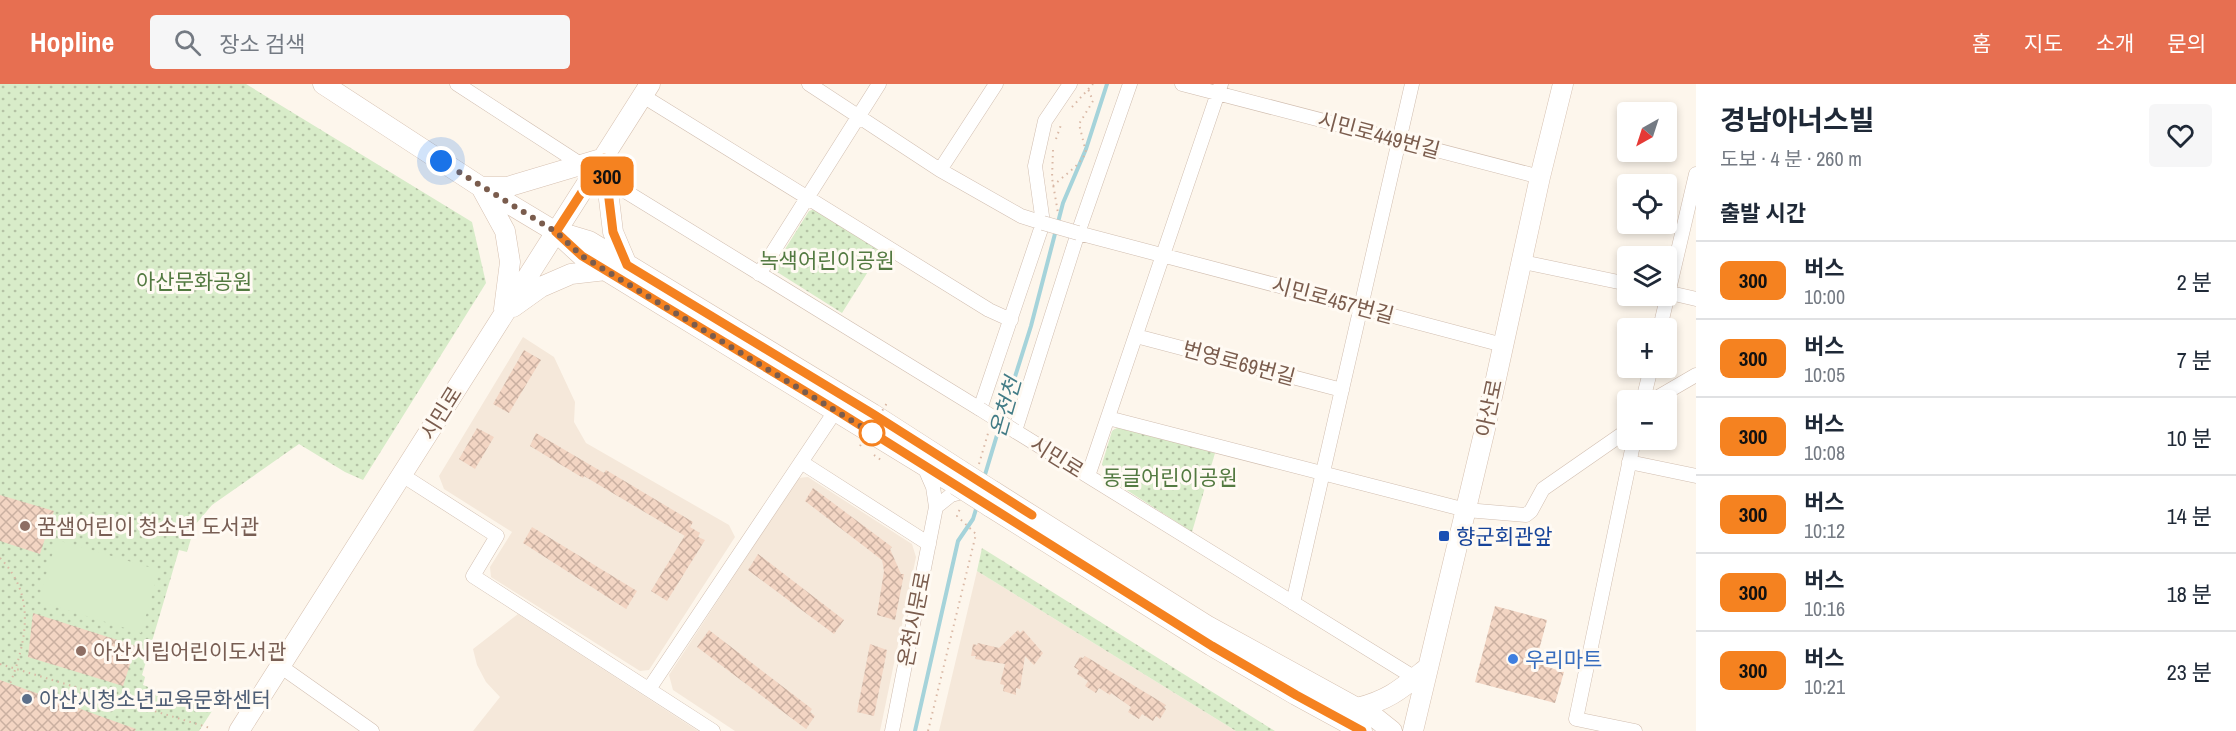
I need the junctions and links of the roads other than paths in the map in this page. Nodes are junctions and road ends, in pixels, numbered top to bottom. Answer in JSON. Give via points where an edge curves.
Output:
{"nodes":[{"id":1,"x":323,"y":84,"type":"edge"},
{"id":2,"x":457,"y":84,"type":"edge"},
{"id":3,"x":809,"y":84,"type":"edge"},
{"id":4,"x":879,"y":84,"type":"edge"},
{"id":5,"x":996,"y":84,"type":"edge"},
{"id":6,"x":1070,"y":84,"type":"edge"},
{"id":7,"x":1130,"y":84,"type":"edge"},
{"id":8,"x":1182,"y":84,"type":"edge"},
{"id":9,"x":1412,"y":84,"type":"edge"},
{"id":10,"x":1563,"y":84,"type":"edge"},
{"id":11,"x":1220,"y":89,"type":"edge"},
{"id":12,"x":647,"y":90,"type":"edge"},
{"id":13,"x":859,"y":116,"type":"junction"},
{"id":14,"x":1399,"y":140,"type":"junction"},
{"id":15,"x":604,"y":158,"type":"junction"},
{"id":16,"x":582,"y":165,"type":"junction"},
{"id":17,"x":940,"y":170,"type":"junction"},
{"id":18,"x":1696,"y":174,"type":"edge"},
{"id":19,"x":1540,"y":177,"type":"junction"},
{"id":20,"x":607,"y":180,"type":"junction"},
{"id":21,"x":481,"y":186,"type":"junction"},
{"id":22,"x":807,"y":198,"type":"junction"},
{"id":23,"x":1693,"y":202,"type":"edge"},
{"id":24,"x":1042,"y":223,"type":"junction"},
{"id":25,"x":556,"y":232,"type":"junction"},
{"id":26,"x":1078,"y":233,"type":"junction"},
{"id":27,"x":1163,"y":256,"type":"junction"},
{"id":28,"x":1677,"y":257,"type":"edge"},
{"id":29,"x":1522,"y":262,"type":"junction"},
{"id":30,"x":627,"y":265,"type":"junction"},
{"id":31,"x":606,"y":270,"type":"junction"},
{"id":32,"x":759,"y":274,"type":"junction"},
{"id":33,"x":1617,"y":282,"type":"edge"},
{"id":34,"x":1677,"y":294,"type":"edge"},
{"id":35,"x":1696,"y":299,"type":"edge"},
{"id":36,"x":1361,"y":308,"type":"junction"},
{"id":37,"x":504,"y":314,"type":"junction"},
{"id":38,"x":1011,"y":320,"type":"junction"},
{"id":39,"x":1136,"y":336,"type":"junction"},
{"id":40,"x":1503,"y":345,"type":"junction"},
{"id":41,"x":1696,"y":375,"type":"edge"},
{"id":42,"x":1342,"y":390,"type":"junction"},
{"id":43,"x":1670,"y":390,"type":"edge"},
{"id":44,"x":980,"y":409,"type":"junction"},
{"id":45,"x":836,"y":410,"type":"junction"},
{"id":46,"x":1108,"y":418,"type":"junction"},
{"id":47,"x":1015,"y":431,"type":"junction"},
{"id":48,"x":1617,"y":438,"type":"edge"},
{"id":49,"x":1632,"y":450,"type":"edge"},
{"id":50,"x":801,"y":462,"type":"junction"},
{"id":51,"x":1629,"y":462,"type":"junction"},
{"id":52,"x":923,"y":465,"type":"junction"},
{"id":53,"x":1323,"y":474,"type":"junction"},
{"id":54,"x":402,"y":475,"type":"junction"},
{"id":55,"x":1088,"y":476,"type":"junction"},
{"id":56,"x":1696,"y":476,"type":"edge"},
{"id":57,"x":958,"y":485,"type":"junction"},
{"id":58,"x":991,"y":498,"type":"junction"},
{"id":59,"x":936,"y":507,"type":"junction"},
{"id":60,"x":1466,"y":510,"type":"junction"},
{"id":61,"x":929,"y":544,"type":"junction"},
{"id":62,"x":1293,"y":603,"type":"junction"},
{"id":63,"x":280,"y":666,"type":"junction"},
{"id":64,"x":1421,"y":673,"type":"junction"},
{"id":65,"x":649,"y":689,"type":"junction"},
{"id":66,"x":1296,"y":695,"type":"junction"},
{"id":67,"x":1357,"y":708,"type":"junction"},
{"id":68,"x":239,"y":731,"type":"edge"},
{"id":69,"x":372,"y":731,"type":"edge"},
{"id":70,"x":713,"y":731,"type":"edge"},
{"id":71,"x":892,"y":731,"type":"edge"},
{"id":72,"x":1339,"y":731,"type":"edge"},
{"id":73,"x":1362,"y":731,"type":"edge"},
{"id":74,"x":1392,"y":731,"type":"edge"},
{"id":75,"x":1413,"y":731,"type":"edge"},
{"id":76,"x":1635,"y":731,"type":"edge"}],
"edges":[{"from":1,"to":21,"type":"main road"},
{"from":2,"to":16,"type":"street"},
{"from":3,"to":13,"type":"street","name":"시민로457번길"},
{"from":4,"to":13,"type":"street"},
{"from":5,"to":17,"type":"street"},
{"from":6,"to":24,"type":"street","via":[[1045,121],[1035,166]]},
{"from":7,"to":26,"type":"street"},
{"from":8,"to":11,"type":"street","name":"시민로449번길"},
{"from":9,"to":14,"type":"street"},
{"from":10,"to":19,"type":"main road","name":"아산로"},
{"from":11,"to":14,"type":"street","name":"시민로449번길"},
{"from":11,"to":27,"type":"street"},
{"from":12,"to":15,"type":"main road","name":"시민로"},
{"from":12,"to":22,"type":"street","name":"시민로"},
{"from":13,"to":17,"type":"street","name":"시민로457번길"},
{"from":13,"to":22,"type":"street"},
{"from":14,"to":19,"type":"street","name":"시민로449번길"},
{"from":14,"to":36,"type":"street"},
{"from":15,"to":16,"type":"main road"},
{"from":15,"to":20,"type":"main road"},
{"from":15,"to":25,"type":"main road","name":"시민로"},
{"from":16,"to":21,"type":"main road","via":[[507,187]]},
{"from":17,"to":24,"type":"street","name":"시민로457번길","via":[[1021,216]]},
{"from":18,"to":23,"type":"street"},
{"from":19,"to":29,"type":"main road","name":"아산로"},
{"from":20,"to":30,"type":"main road","via":[[613,232]]},
{"from":20,"to":32,"type":"street","name":"시민로"},
{"from":21,"to":25,"type":"main road"},
{"from":21,"to":37,"type":"main road","via":[[505,231],[510,262]]},
{"from":22,"to":32,"type":"street"},
{"from":22,"to":38,"type":"street","name":"시민로"},
{"from":23,"to":28,"type":"street"},
{"from":24,"to":26,"type":"street","name":"시민로457번길","bridge":true},
{"from":24,"to":38,"type":"street"},
{"from":25,"to":30,"type":"main road","via":[[589,241]]},
{"from":25,"to":31,"type":"main road","via":[[582,256]]},
{"from":25,"to":37,"type":"main road","name":"시민로"},
{"from":26,"to":27,"type":"street","name":"시민로457번길"},
{"from":26,"to":47,"type":"street"},
{"from":27,"to":36,"type":"street","name":"시민로457번길"},
{"from":27,"to":39,"type":"street"},
{"from":29,"to":33,"type":"street"},
{"from":29,"to":40,"type":"main road","name":"아산로"},
{"from":30,"to":57,"type":"main road","via":[[863,408]]},
{"from":31,"to":37,"type":"main road","via":[[571,274],[541,287]]},
{"from":31,"to":45,"type":"main road"},
{"from":32,"to":44,"type":"street","name":"시민로"},
{"from":34,"to":35,"type":"street"},
{"from":36,"to":40,"type":"street","name":"시민로457번길"},
{"from":36,"to":42,"type":"street"},
{"from":37,"to":54,"type":"main road","name":"시민로"},
{"from":38,"to":44,"type":"street"},
{"from":39,"to":42,"type":"street","name":"번영로69번길"},
{"from":39,"to":46,"type":"street"},
{"from":40,"to":60,"type":"main road","name":"아산로"},
{"from":41,"to":43,"type":"street"},
{"from":42,"to":53,"type":"street"},
{"from":44,"to":47,"type":"street","name":"시민로","bridge":true},
{"from":45,"to":50,"type":"street"},
{"from":45,"to":52,"type":"main road"},
{"from":46,"to":53,"type":"street"},
{"from":46,"to":55,"type":"street"},
{"from":47,"to":55,"type":"street","name":"시민로"},
{"from":48,"to":60,"type":"street","via":[[1544,489],[1526,515]]},
{"from":49,"to":51,"type":"street"},
{"from":50,"to":61,"type":"street"},
{"from":50,"to":65,"type":"street"},
{"from":51,"to":56,"type":"street"},
{"from":51,"to":76,"type":"street","via":[[1576,718]]},
{"from":52,"to":57,"type":"main road"},
{"from":52,"to":59,"type":"street","via":[[933,487]]},
{"from":53,"to":60,"type":"street"},
{"from":53,"to":62,"type":"street"},
{"from":54,"to":63,"type":"main road","name":"시민로"},
{"from":54,"to":65,"type":"street","via":[[497,536],[473,576]]},
{"from":55,"to":62,"type":"street","name":"시민로"},
{"from":57,"to":58,"type":"main road","bridge":true},
{"from":57,"to":59,"type":"street"},
{"from":58,"to":66,"type":"main road"},
{"from":58,"to":67,"type":"main road"},
{"from":59,"to":61,"type":"street","name":"온천시문로"},
{"from":60,"to":64,"type":"main road","name":"아산로"},
{"from":61,"to":71,"type":"street","name":"온천시문로"},
{"from":62,"to":64,"type":"street","name":"시민로"},
{"from":63,"to":68,"type":"main road","name":"시민로"},
{"from":63,"to":69,"type":"street"},
{"from":64,"to":67,"type":"main road","via":[[1379,702]]},
{"from":64,"to":75,"type":"main road","name":"아산로"},
{"from":65,"to":70,"type":"street"},
{"from":66,"to":72,"type":"main road"},
{"from":66,"to":73,"type":"main road"},
{"from":67,"to":74,"type":"main road"}]}
